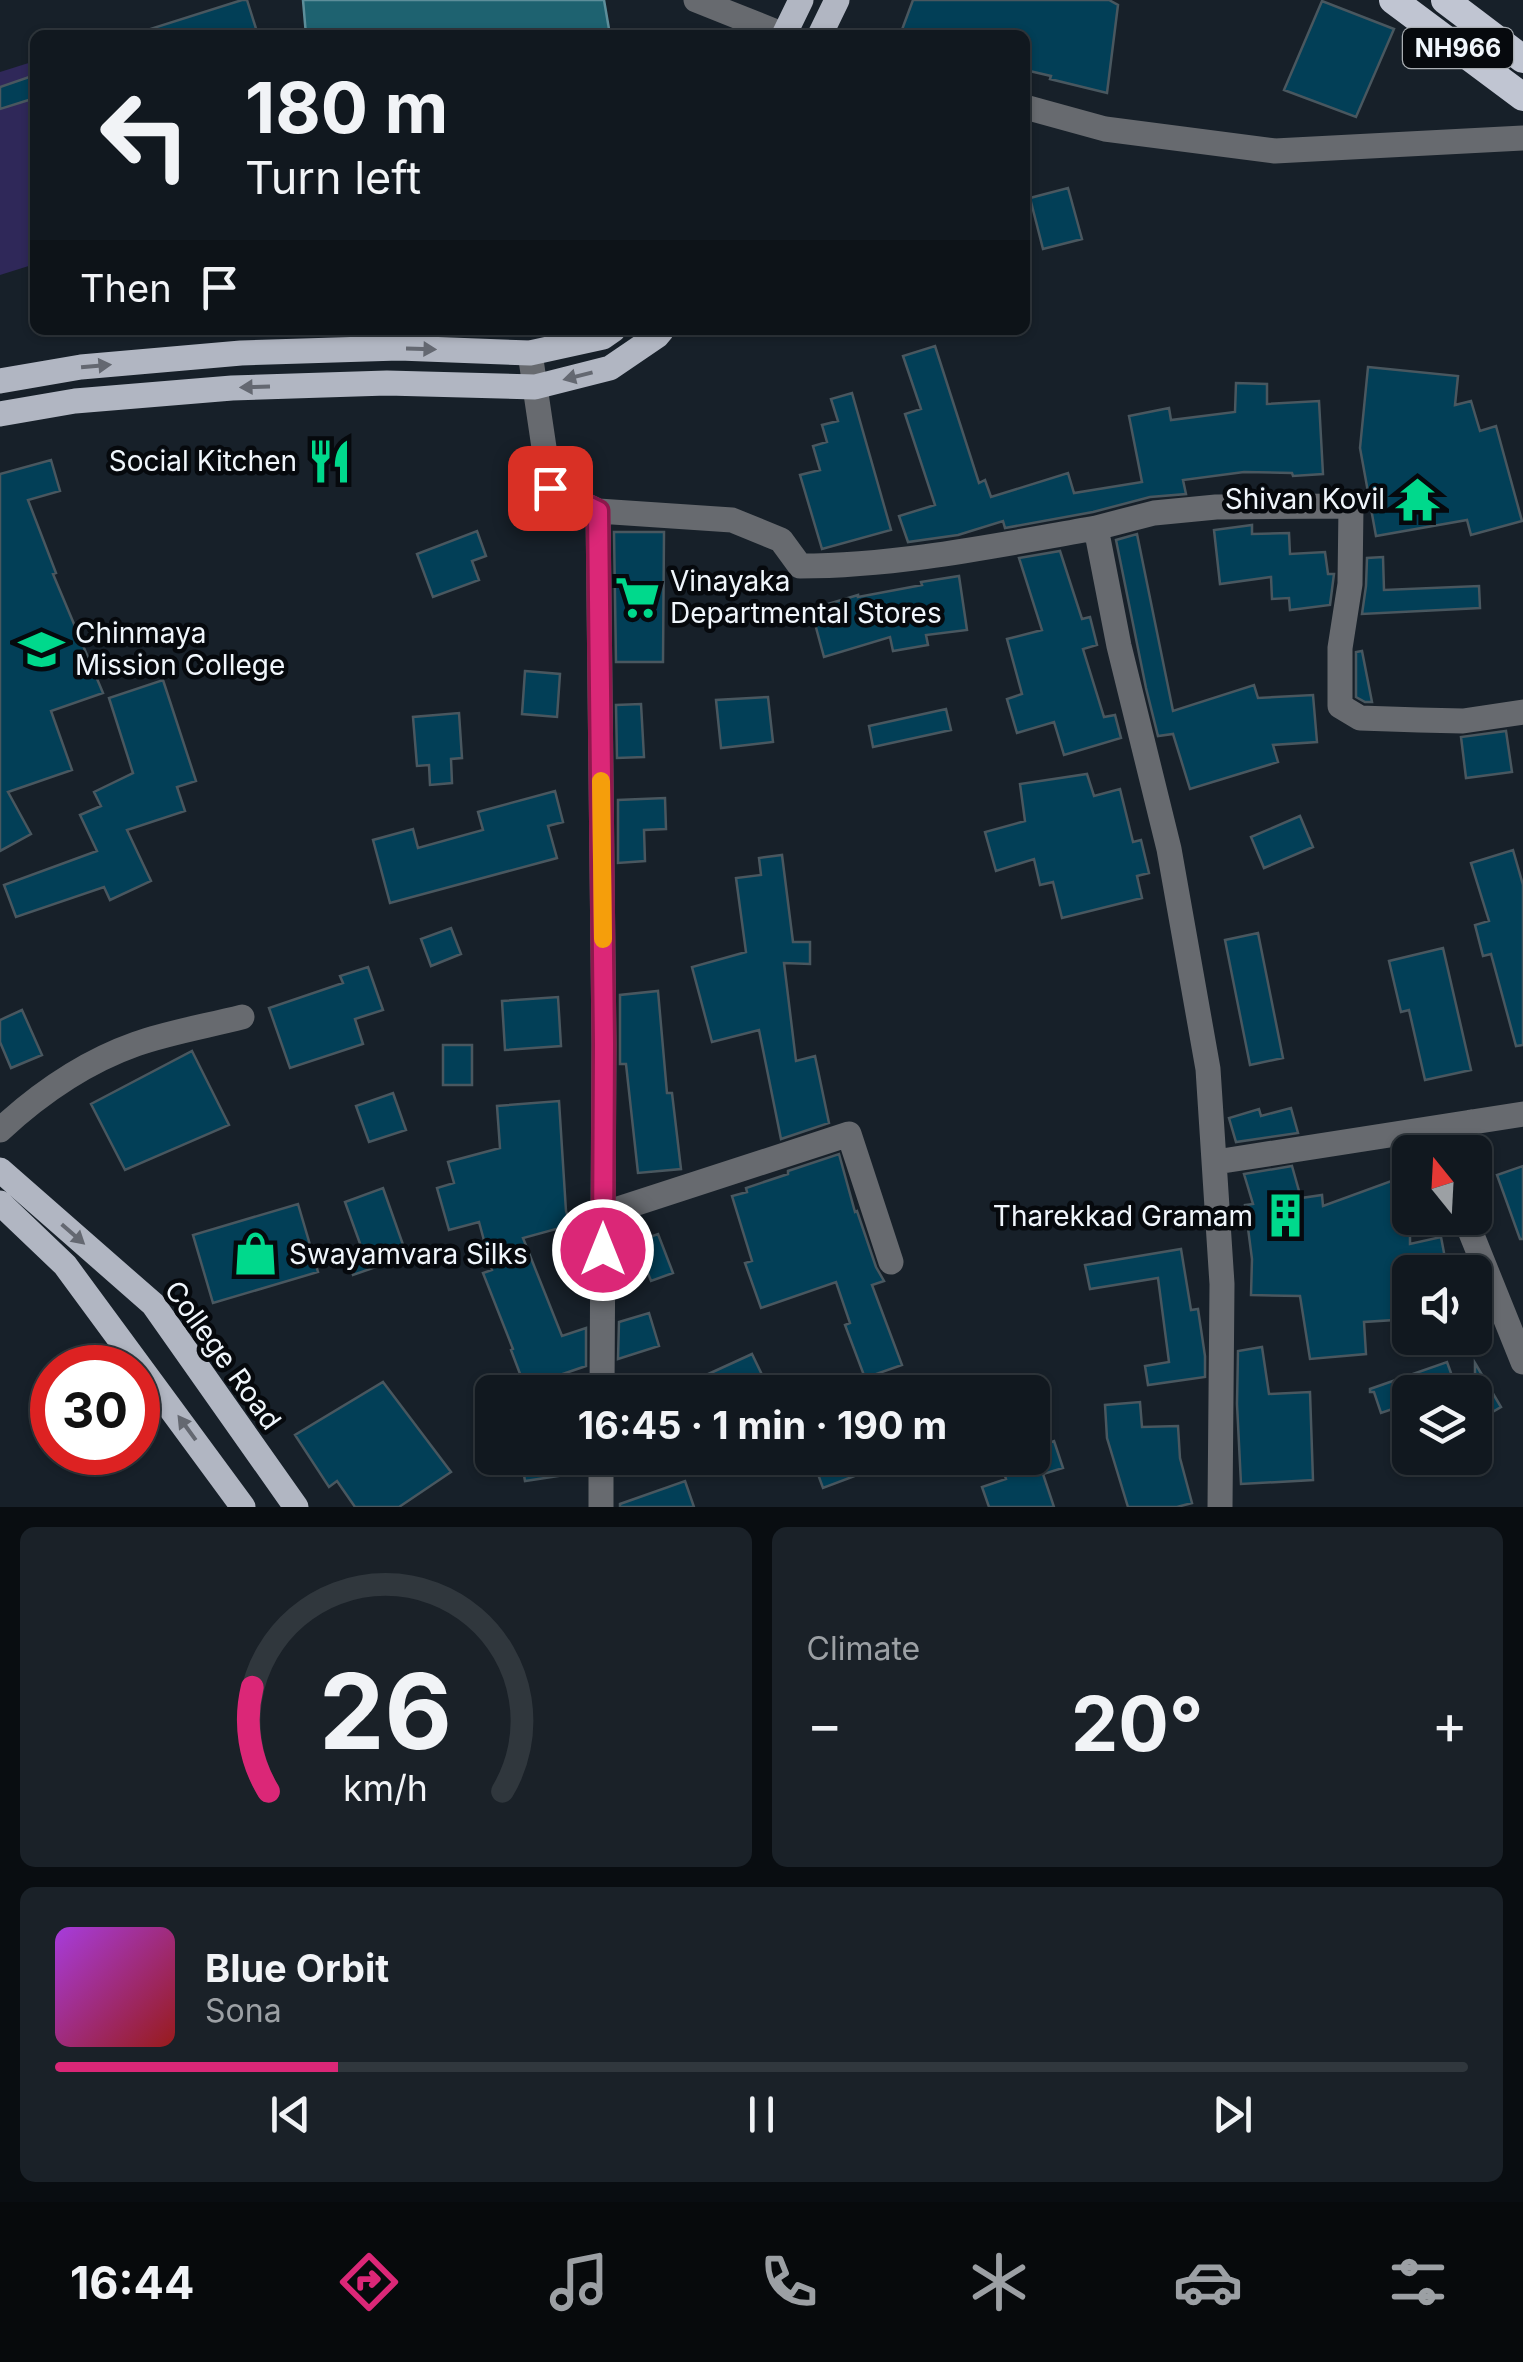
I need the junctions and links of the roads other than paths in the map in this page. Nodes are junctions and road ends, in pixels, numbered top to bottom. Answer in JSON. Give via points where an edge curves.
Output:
{"nodes":[{"id":1,"x":696,"y":0,"type":"edge"},
{"id":2,"x":801,"y":0,"type":"edge"},
{"id":3,"x":836,"y":0,"type":"edge"},
{"id":4,"x":1394,"y":0,"type":"edge"},
{"id":5,"x":1445,"y":0,"type":"edge"},
{"id":6,"x":771,"y":30,"type":"edge"},
{"id":7,"x":786,"y":30,"type":"edge"},
{"id":8,"x":822,"y":30,"type":"edge"},
{"id":9,"x":1523,"y":59,"type":"edge"},
{"id":10,"x":1523,"y":97,"type":"edge"},
{"id":11,"x":1030,"y":108,"type":"edge"},
{"id":12,"x":1523,"y":138,"type":"edge"},
{"id":13,"x":606,"y":335,"type":"edge"},
{"id":14,"x":658,"y":335,"type":"edge"},
{"id":15,"x":530,"y":353,"type":"junction"},
{"id":16,"x":0,"y":381,"type":"edge"},
{"id":17,"x":535,"y":387,"type":"junction"},
{"id":18,"x":0,"y":414,"type":"edge"},
{"id":19,"x":598,"y":511,"type":"junction"},
{"id":20,"x":1096,"y":528,"type":"junction"},
{"id":21,"x":1523,"y":712,"type":"edge"},
{"id":22,"x":242,"y":1017,"type":"dead end"},
{"id":23,"x":1523,"y":1114,"type":"edge"},
{"id":24,"x":1471,"y":1122,"type":"junction"},
{"id":25,"x":0,"y":1130,"type":"edge"},
{"id":26,"x":1464,"y":1135,"type":"edge"},
{"id":27,"x":1216,"y":1162,"type":"junction"},
{"id":28,"x":0,"y":1170,"type":"edge"},
{"id":29,"x":2,"y":1208,"type":"edge"},
{"id":30,"x":603,"y":1214,"type":"junction"},
{"id":31,"x":1472,"y":1235,"type":"edge"},
{"id":32,"x":891,"y":1262,"type":"dead end"},
{"id":33,"x":1523,"y":1362,"type":"edge"},
{"id":34,"x":602,"y":1375,"type":"edge"},
{"id":35,"x":602,"y":1475,"type":"edge"},
{"id":36,"x":244,"y":1507,"type":"edge"},
{"id":37,"x":296,"y":1507,"type":"edge"},
{"id":38,"x":601,"y":1507,"type":"edge"},
{"id":39,"x":1220,"y":1507,"type":"edge"}],
"edges":[{"from":1,"to":6,"type":"street"},
{"from":2,"to":7,"type":"main road"},
{"from":3,"to":8,"type":"main road"},
{"from":4,"to":10,"type":"highway","number":"NH966"},
{"from":5,"to":9,"type":"highway","number":"NH966"},
{"from":11,"to":12,"type":"street","via":[[1105,128],[1275,150]]},
{"from":13,"to":15,"type":"main road"},
{"from":14,"to":17,"type":"main road","one_way":true,"via":[[610,368]]},
{"from":16,"to":15,"type":"main road","one_way":true,"via":[[241,353]]},
{"from":15,"to":17,"type":"street"},
{"from":17,"to":18,"type":"main road","one_way":true,"via":[[387,382],[232,388]]},
{"from":17,"to":19,"type":"street","via":[[550,488]]},
{"from":19,"to":20,"type":"street","via":[[732,520],[781,540],[800,566],[942,554]]},
{"from":19,"to":30,"type":"street"},
{"from":20,"to":21,"type":"street","via":[[1216,507],[1351,506],[1340,706],[1360,718],[1463,721]]},
{"from":20,"to":27,"type":"street","via":[[1169,850],[1208,1069]]},
{"from":22,"to":25,"type":"street","via":[[138,1043],[86,1066]]},
{"from":23,"to":24,"type":"street"},
{"from":24,"to":26,"type":"street"},
{"from":24,"to":27,"type":"street"},
{"from":27,"to":39,"type":"street"},
{"from":28,"to":37,"type":"main road","name":"College Road","one_way":true,"via":[[153,1304]]},
{"from":36,"to":29,"type":"main road","one_way":true,"via":[[66,1265]]},
{"from":30,"to":32,"type":"street","via":[[850,1134]]},
{"from":30,"to":34,"type":"street"},
{"from":31,"to":33,"type":"street"},
{"from":35,"to":38,"type":"street"}]}
